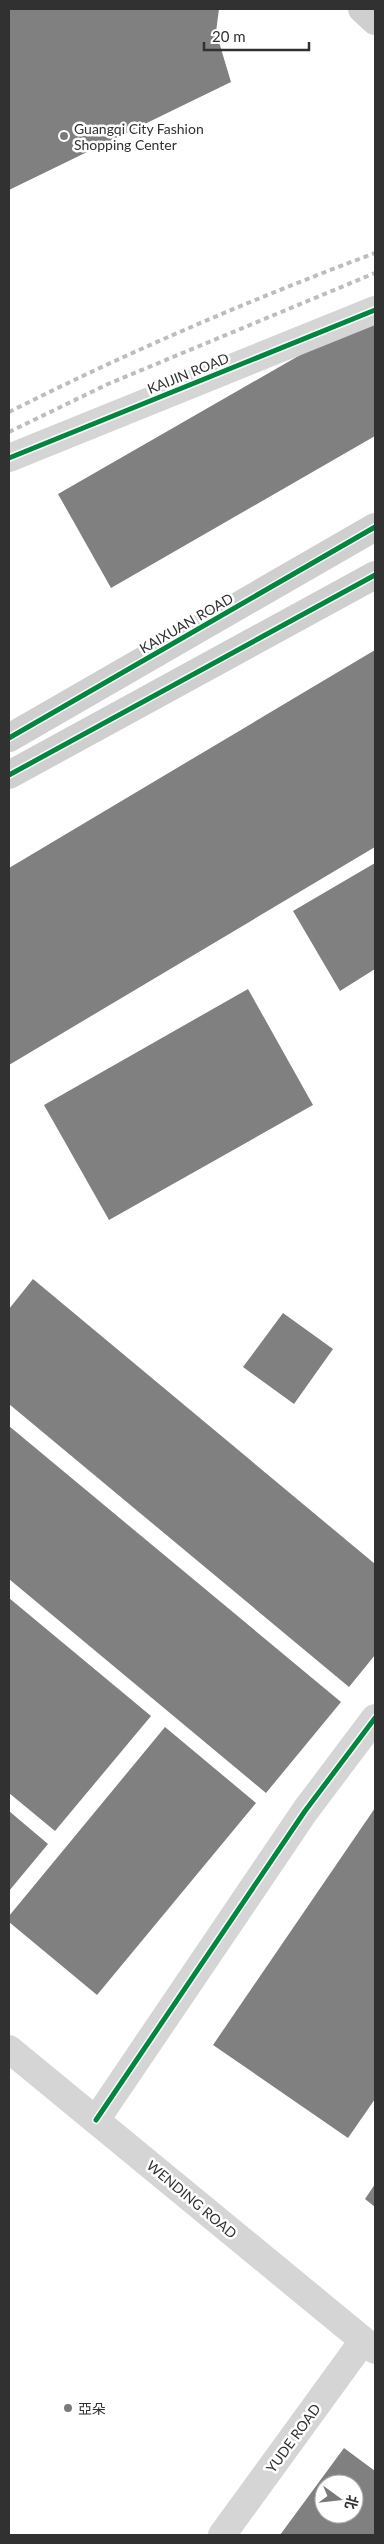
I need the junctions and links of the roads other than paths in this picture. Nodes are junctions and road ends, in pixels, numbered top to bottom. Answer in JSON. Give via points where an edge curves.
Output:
{"nodes":[{"id":1,"x":362,"y":9,"type":"edge"},
{"id":2,"x":375,"y":21,"type":"edge"},
{"id":3,"x":375,"y":310,"type":"edge"},
{"id":4,"x":9,"y":458,"type":"edge"},
{"id":5,"x":375,"y":527,"type":"edge"},
{"id":6,"x":375,"y":576,"type":"edge"},
{"id":7,"x":9,"y":738,"type":"edge"},
{"id":8,"x":9,"y":775,"type":"edge"},
{"id":9,"x":375,"y":1718,"type":"edge"},
{"id":10,"x":9,"y":2049,"type":"edge"},
{"id":11,"x":96,"y":2120,"type":"junction"},
{"id":12,"x":369,"y":2346,"type":"edge"},
{"id":13,"x":222,"y":2535,"type":"edge"}],
"edges":[{"from":1,"to":2,"type":"street"},
{"from":3,"to":4,"type":"street","name":"KAIJIN ROAD"},
{"from":5,"to":7,"type":"street","name":"KAIXUAN ROAD"},
{"from":6,"to":8,"type":"street"},
{"from":9,"to":11,"type":"street","via":[[305,1811]]},
{"from":10,"to":11,"type":"street","name":"WENDING ROAD"},
{"from":11,"to":12,"type":"street","name":"WENDING ROAD"},
{"from":12,"to":13,"type":"street","name":"YUDE ROAD"}]}
